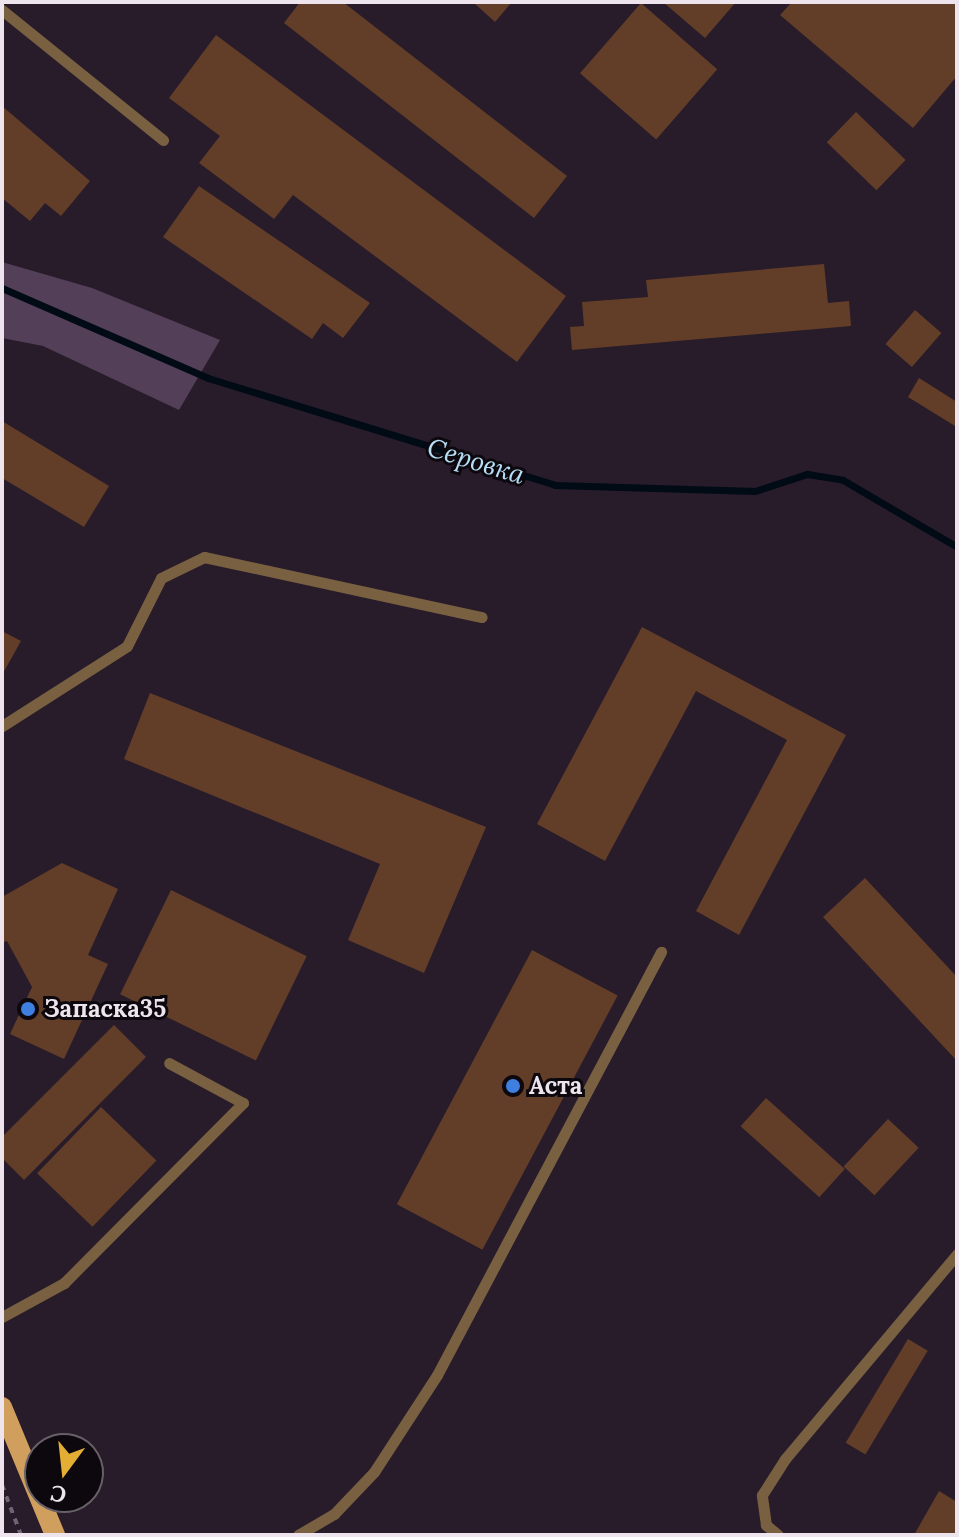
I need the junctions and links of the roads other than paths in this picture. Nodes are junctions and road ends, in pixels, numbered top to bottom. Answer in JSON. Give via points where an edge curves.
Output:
{"nodes":[{"id":1,"x":2,"y":10,"type":"edge"},
{"id":2,"x":163,"y":140,"type":"dead end"},
{"id":3,"x":482,"y":617,"type":"dead end"},
{"id":4,"x":2,"y":726,"type":"edge"},
{"id":5,"x":661,"y":952,"type":"dead end"},
{"id":6,"x":169,"y":1063,"type":"dead end"},
{"id":7,"x":957,"y":1254,"type":"edge"},
{"id":8,"x":2,"y":1317,"type":"edge"},
{"id":9,"x":2,"y":1407,"type":"edge"},
{"id":10,"x":55,"y":1535,"type":"edge"},
{"id":11,"x":298,"y":1535,"type":"edge"},
{"id":12,"x":778,"y":1535,"type":"edge"}],
"edges":[{"from":1,"to":2,"type":"lane"},
{"from":3,"to":4,"type":"lane","via":[[204,557],[161,578],[127,646]]},
{"from":5,"to":11,"type":"lane","via":[[437,1375],[374,1472],[334,1514]]},
{"from":6,"to":8,"type":"lane","via":[[243,1103],[64,1283]]},
{"from":7,"to":12,"type":"lane","via":[[785,1459],[762,1495],[766,1525]]},
{"from":9,"to":10,"type":"main road"}]}
